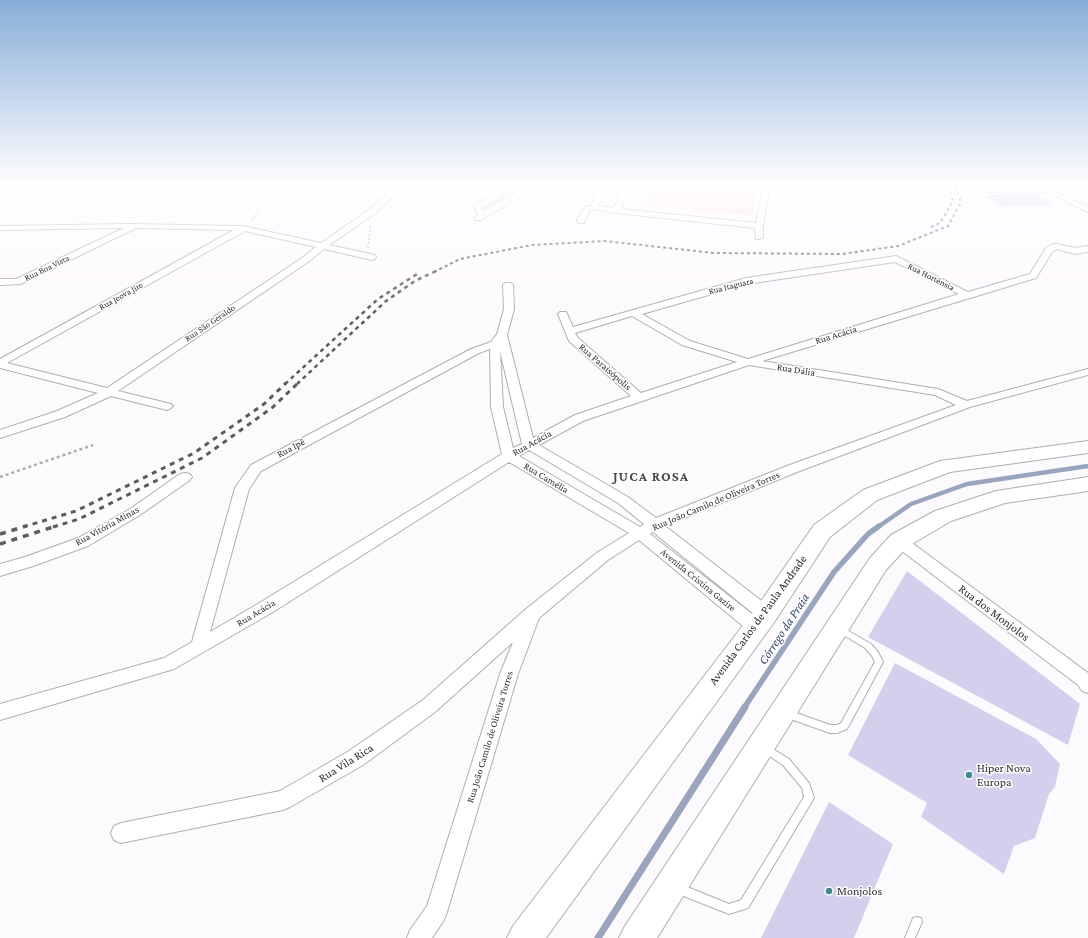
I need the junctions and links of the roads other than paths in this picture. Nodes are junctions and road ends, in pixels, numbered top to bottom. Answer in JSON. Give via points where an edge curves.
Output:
{"nodes":[{"id":1,"x":759,"y":226,"type":"edge"},
{"id":2,"x":83,"y":227,"type":"edge"},
{"id":3,"x":133,"y":227,"type":"edge"},
{"id":4,"x":177,"y":227,"type":"edge"},
{"id":5,"x":350,"y":227,"type":"edge"},
{"id":6,"x":0,"y":228,"type":"edge"},
{"id":7,"x":243,"y":228,"type":"junction"},
{"id":8,"x":759,"y":237,"type":"dead end"},
{"id":9,"x":322,"y":246,"type":"junction"},
{"id":10,"x":1082,"y":250,"type":"edge"},
{"id":11,"x":1088,"y":254,"type":"edge"},
{"id":12,"x":370,"y":256,"type":"road end"},
{"id":13,"x":896,"y":259,"type":"joint"},
{"id":14,"x":0,"y":282,"type":"edge"},
{"id":15,"x":18,"y":282,"type":"junction"},
{"id":16,"x":508,"y":285,"type":"dead end"},
{"id":17,"x":0,"y":291,"type":"edge"},
{"id":18,"x":967,"y":295,"type":"junction"},
{"id":19,"x":634,"y":313,"type":"junction"},
{"id":20,"x":563,"y":314,"type":"dead end"},
{"id":21,"x":570,"y":330,"type":"junction"},
{"id":22,"x":500,"y":339,"type":"junction"},
{"id":23,"x":748,"y":362,"type":"junction"},
{"id":24,"x":0,"y":364,"type":"edge"},
{"id":25,"x":1088,"y":372,"type":"edge"},
{"id":26,"x":109,"y":392,"type":"junction"},
{"id":27,"x":638,"y":397,"type":"junction"},
{"id":28,"x":966,"y":405,"type":"junction"},
{"id":29,"x":167,"y":406,"type":"dead end"},
{"id":30,"x":0,"y":434,"type":"edge"},
{"id":31,"x":528,"y":444,"type":"junction"},
{"id":32,"x":1088,"y":447,"type":"edge"},
{"id":33,"x":509,"y":456,"type":"junction"},
{"id":34,"x":184,"y":477,"type":"dead end"},
{"id":35,"x":1088,"y":484,"type":"edge"},
{"id":36,"x":647,"y":530,"type":"junction"},
{"id":37,"x":899,"y":541,"type":"junction"},
{"id":38,"x":0,"y":570,"type":"edge"},
{"id":39,"x":532,"y":614,"type":"junction"},
{"id":40,"x":760,"y":620,"type":"junction"},
{"id":41,"x":837,"y":628,"type":"junction"},
{"id":42,"x":199,"y":647,"type":"junction"},
{"id":43,"x":1088,"y":685,"type":"edge"},
{"id":44,"x":0,"y":712,"type":"edge"},
{"id":45,"x":782,"y":712,"type":"junction"},
{"id":46,"x":761,"y":745,"type":"junction"},
{"id":47,"x":121,"y":833,"type":"dead end"},
{"id":48,"x":671,"y":886,"type":"junction"},
{"id":49,"x":917,"y":922,"type":"dead end"},
{"id":50,"x":641,"y":937,"type":"edge"},
{"id":51,"x":418,"y":938,"type":"edge"},
{"id":52,"x":525,"y":938,"type":"edge"},
{"id":53,"x":910,"y":938,"type":"edge"}],
"edges":[{"from":1,"to":8,"type":"street"},
{"from":2,"to":6,"type":"street"},
{"from":3,"to":15,"type":"street","name":"Rua Boa Vista"},
{"from":4,"to":7,"type":"street","name":"Rua Boa Vista"},
{"from":5,"to":9,"type":"street","name":"Rua São Geraldo"},
{"from":7,"to":9,"type":"street","name":"Rua Boa Vista"},
{"from":7,"to":24,"type":"street","name":"Rua Jeova Jire"},
{"from":9,"to":12,"type":"street","name":"Rua Boa Vista"},
{"from":9,"to":26,"type":"street","name":"Rua São Geraldo"},
{"from":10,"to":11,"type":"street"},
{"from":10,"to":18,"type":"street","name":"Rua Acácia","via":[[1056,246],[1050,250],[1033,276]]},
{"from":13,"to":18,"type":"street","name":"Rua Hortênsia"},
{"from":13,"to":19,"type":"street","name":"Rua Itaguara","via":[[746,281]]},
{"from":14,"to":15,"type":"street","name":"Rua Boa Vista"},
{"from":15,"to":17,"type":"street"},
{"from":16,"to":22,"type":"street","via":[[509,309]]},
{"from":18,"to":23,"type":"street","name":"Rua Acácia"},
{"from":19,"to":21,"type":"street","name":"Rua Itaguara"},
{"from":19,"to":23,"type":"street","name":"Rua Dália","via":[[686,343]]},
{"from":20,"to":21,"type":"street","name":"Rua Paraisópolis"},
{"from":21,"to":27,"type":"street","name":"Rua Paraisópolis","via":[[573,339]]},
{"from":22,"to":31,"type":"street"},
{"from":22,"to":33,"type":"street","via":[[497,408]]},
{"from":22,"to":42,"type":"street","name":"Rua Ipê","via":[[256,468],[242,488]]},
{"from":23,"to":27,"type":"street","name":"Rua Acácia"},
{"from":23,"to":28,"type":"street","name":"Rua Dália","via":[[938,392]]},
{"from":24,"to":26,"type":"street","name":"Rua Jeova Jire"},
{"from":25,"to":28,"type":"street","name":"Rua João Camilo de Oliveira Torres"},
{"from":26,"to":29,"type":"street","name":"Rua Jeova Jire"},
{"from":26,"to":30,"type":"street","name":"Rua São Geraldo","via":[[61,414]]},
{"from":27,"to":31,"type":"street","name":"Rua Acácia","via":[[579,418]]},
{"from":28,"to":36,"type":"street","name":"Rua João Camilo de Oliveira Torres","via":[[792,469]]},
{"from":31,"to":33,"type":"street","name":"Rua Acácia"},
{"from":31,"to":36,"type":"street","name":"Rua Camélia","via":[[623,500]]},
{"from":32,"to":40,"type":"main road","name":"Avenida Carlos de Paula Andrade","via":[[947,466],[870,495],[822,531]]},
{"from":33,"to":36,"type":"street","name":"Rua Camélia"},
{"from":33,"to":42,"type":"street","name":"Rua Acácia"},
{"from":34,"to":38,"type":"street","name":"Rua Vitória Minas","via":[[135,512],[83,542]]},
{"from":35,"to":37,"type":"main road","via":[[1003,496],[943,516]]},
{"from":36,"to":39,"type":"street","name":"Rua João Camilo de Oliveira Torres","via":[[603,556]]},
{"from":36,"to":40,"type":"street","name":"Avenida Cristina Gazire"},
{"from":37,"to":41,"type":"main road","via":[[878,564]]},
{"from":37,"to":43,"type":"street","name":"Rua dos Monjolos"},
{"from":39,"to":47,"type":"street","name":"Rua Vila Rica","via":[[429,706],[356,758],[283,800]]},
{"from":39,"to":51,"type":"street","name":"Rua João Camilo de Oliveira Torres","via":[[509,674],[436,912]]},
{"from":40,"to":52,"type":"main road","name":"Avenida Carlos de Paula Andrade"},
{"from":41,"to":45,"type":"main road"},
{"from":41,"to":45,"type":"lane","via":[[868,646],[879,662],[844,726],[830,728]]},
{"from":42,"to":44,"type":"street","name":"Rua Acácia","via":[[168,664]]},
{"from":45,"to":46,"type":"main road"},
{"from":46,"to":48,"type":"main road"},
{"from":46,"to":48,"type":"lane","via":[[786,762],[806,786],[809,798],[744,904],[729,909]]},
{"from":48,"to":50,"type":"main road"},
{"from":49,"to":53,"type":"lane"}]}
